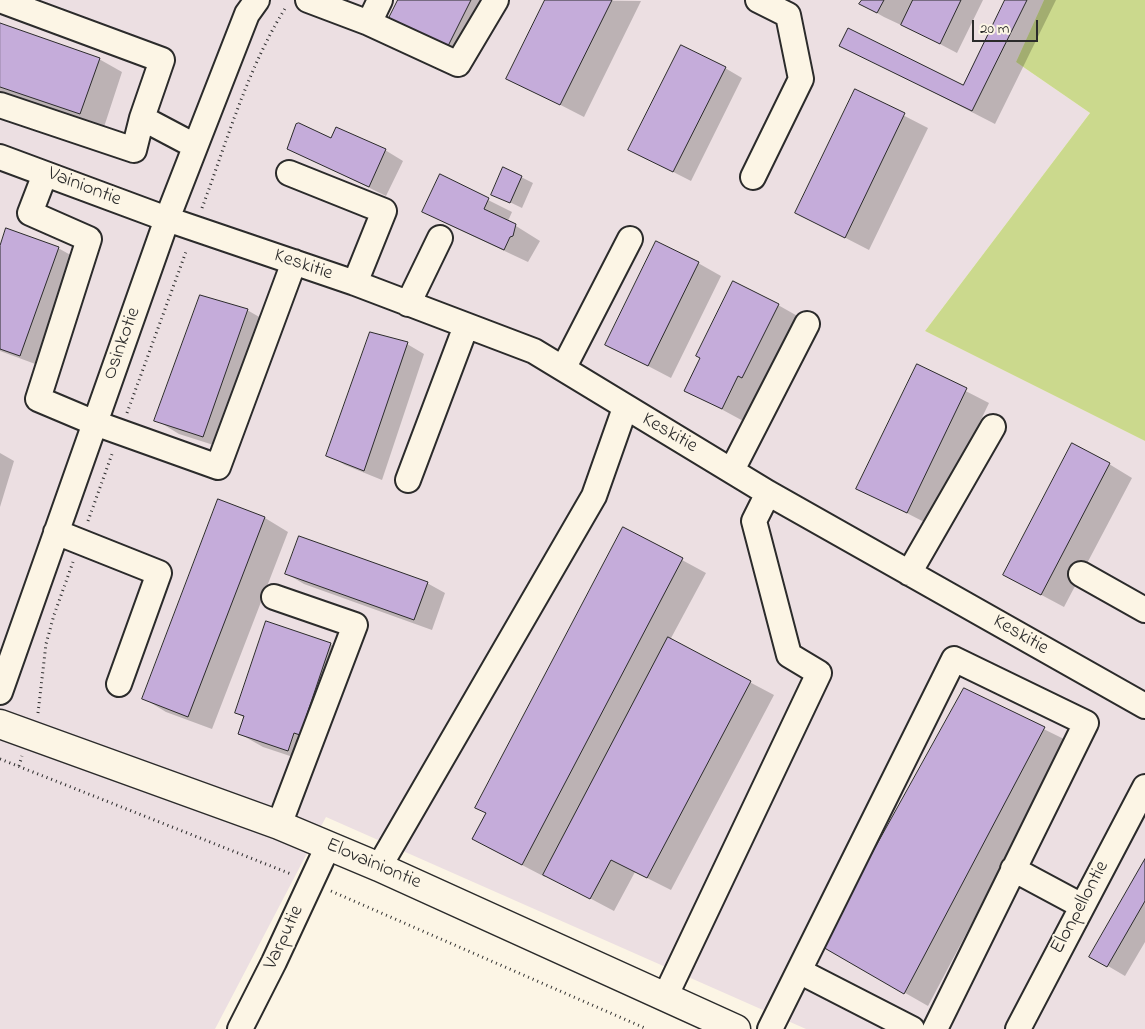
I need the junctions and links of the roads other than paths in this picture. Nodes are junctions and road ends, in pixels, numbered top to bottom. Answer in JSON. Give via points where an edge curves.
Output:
{"nodes":[{"id":1,"x":0,"y":0,"type":"edge"},
{"id":2,"x":257,"y":0,"type":"edge"},
{"id":3,"x":308,"y":0,"type":"edge"},
{"id":4,"x":380,"y":0,"type":"edge"},
{"id":5,"x":496,"y":0,"type":"edge"},
{"id":6,"x":758,"y":0,"type":"edge"},
{"id":7,"x":369,"y":23,"type":"junction"},
{"id":8,"x":0,"y":104,"type":"edge"},
{"id":9,"x":142,"y":118,"type":"junction"},
{"id":10,"x":195,"y":146,"type":"junction"},
{"id":11,"x":0,"y":157,"type":"edge"},
{"id":12,"x":289,"y":173,"type":"dead end"},
{"id":13,"x":45,"y":174,"type":"junction"},
{"id":14,"x":753,"y":177,"type":"dead end"},
{"id":15,"x":167,"y":219,"type":"junction"},
{"id":16,"x":440,"y":238,"type":"dead end"},
{"id":17,"x":630,"y":238,"type":"dead end"},
{"id":18,"x":294,"y":262,"type":"junction"},
{"id":19,"x":355,"y":284,"type":"junction"},
{"id":20,"x":408,"y":304,"type":"junction"},
{"id":21,"x":807,"y":324,"type":"dead end"},
{"id":22,"x":466,"y":326,"type":"junction"},
{"id":23,"x":564,"y":367,"type":"junction"},
{"id":24,"x":625,"y":408,"type":"junction"},
{"id":25,"x":95,"y":423,"type":"junction"},
{"id":26,"x":993,"y":427,"type":"dead end"},
{"id":27,"x":732,"y":470,"type":"junction"},
{"id":28,"x":408,"y":480,"type":"dead end"},
{"id":29,"x":768,"y":493,"type":"junction"},
{"id":30,"x":56,"y":532,"type":"junction"},
{"id":31,"x":909,"y":573,"type":"junction"},
{"id":32,"x":1081,"y":574,"type":"dead end"},
{"id":33,"x":274,"y":597,"type":"dead end"},
{"id":34,"x":1145,"y":610,"type":"edge"},
{"id":35,"x":119,"y":684,"type":"dead end"},
{"id":36,"x":0,"y":692,"type":"edge"},
{"id":37,"x":1145,"y":706,"type":"edge"},
{"id":38,"x":0,"y":724,"type":"edge"},
{"id":39,"x":1145,"y":787,"type":"edge"},
{"id":40,"x":279,"y":825,"type":"junction"},
{"id":41,"x":328,"y":846,"type":"junction"},
{"id":42,"x":379,"y":866,"type":"junction"},
{"id":43,"x":1014,"y":869,"type":"junction"},
{"id":44,"x":1082,"y":906,"type":"junction"},
{"id":45,"x":799,"y":971,"type":"junction"},
{"id":46,"x":665,"y":996,"type":"junction"},
{"id":47,"x":240,"y":1029,"type":"edge"},
{"id":48,"x":736,"y":1029,"type":"edge"},
{"id":49,"x":770,"y":1029,"type":"edge"},
{"id":50,"x":912,"y":1029,"type":"edge"},
{"id":51,"x":934,"y":1029,"type":"edge"},
{"id":52,"x":1018,"y":1029,"type":"edge"}],
"edges":[{"from":1,"to":9,"type":"street","via":[[162,60]]},
{"from":2,"to":10,"type":"street","name":"Osinkotie","via":[[247,14]]},
{"from":3,"to":7,"type":"street"},
{"from":4,"to":7,"type":"street"},
{"from":5,"to":7,"type":"street","via":[[458,64]]},
{"from":6,"to":14,"type":"street","via":[[788,15],[801,79]]},
{"from":8,"to":9,"type":"street","via":[[134,150]]},
{"from":9,"to":10,"type":"street"},
{"from":10,"to":15,"type":"street","name":"Osinkotie"},
{"from":11,"to":13,"type":"street","name":"Vainiontie"},
{"from":12,"to":19,"type":"street","via":[[384,211]]},
{"from":13,"to":15,"type":"street","name":"Vainiontie"},
{"from":13,"to":25,"type":"street","via":[[30,213],[89,238],[38,400]]},
{"from":15,"to":18,"type":"street","name":"Keskitie"},
{"from":15,"to":25,"type":"street","name":"Osinkotie"},
{"from":16,"to":20,"type":"street"},
{"from":17,"to":23,"type":"street"},
{"from":18,"to":19,"type":"street","name":"Keskitie"},
{"from":18,"to":25,"type":"street","via":[[218,466]]},
{"from":19,"to":20,"type":"street","name":"Keskitie"},
{"from":20,"to":22,"type":"street","name":"Keskitie"},
{"from":21,"to":27,"type":"street"},
{"from":22,"to":23,"type":"street","name":"Keskitie","via":[[534,351]]},
{"from":22,"to":28,"type":"street"},
{"from":23,"to":24,"type":"street","name":"Keskitie"},
{"from":24,"to":27,"type":"street","name":"Keskitie"},
{"from":24,"to":42,"type":"street","via":[[594,496]]},
{"from":25,"to":30,"type":"street","name":"Osinkotie"},
{"from":26,"to":31,"type":"street"},
{"from":27,"to":29,"type":"street","name":"Keskitie"},
{"from":29,"to":31,"type":"street","name":"Keskitie"},
{"from":29,"to":46,"type":"street","via":[[754,521],[789,655],[819,673]]},
{"from":30,"to":35,"type":"street","via":[[159,573]]},
{"from":30,"to":36,"type":"street","name":"Osinkotie"},
{"from":31,"to":37,"type":"street","name":"Keskitie"},
{"from":32,"to":34,"type":"street"},
{"from":33,"to":40,"type":"street","via":[[355,625]]},
{"from":38,"to":40,"type":"main road","name":"Elovainiontie"},
{"from":39,"to":44,"type":"street","name":"Elonpellontie"},
{"from":40,"to":41,"type":"main road","name":"Elovainiontie"},
{"from":41,"to":42,"type":"main road","name":"Elovainiontie"},
{"from":41,"to":47,"type":"street","name":"Varputie"},
{"from":42,"to":46,"type":"main road","name":"Elovainiontie"},
{"from":43,"to":44,"type":"street"},
{"from":43,"to":45,"type":"street","via":[[1086,723],[954,659]]},
{"from":43,"to":51,"type":"street"},
{"from":44,"to":52,"type":"street","name":"Elonpellontie"},
{"from":45,"to":49,"type":"street"},
{"from":45,"to":50,"type":"street"},
{"from":46,"to":48,"type":"main road","name":"Elovainiontie"}]}
